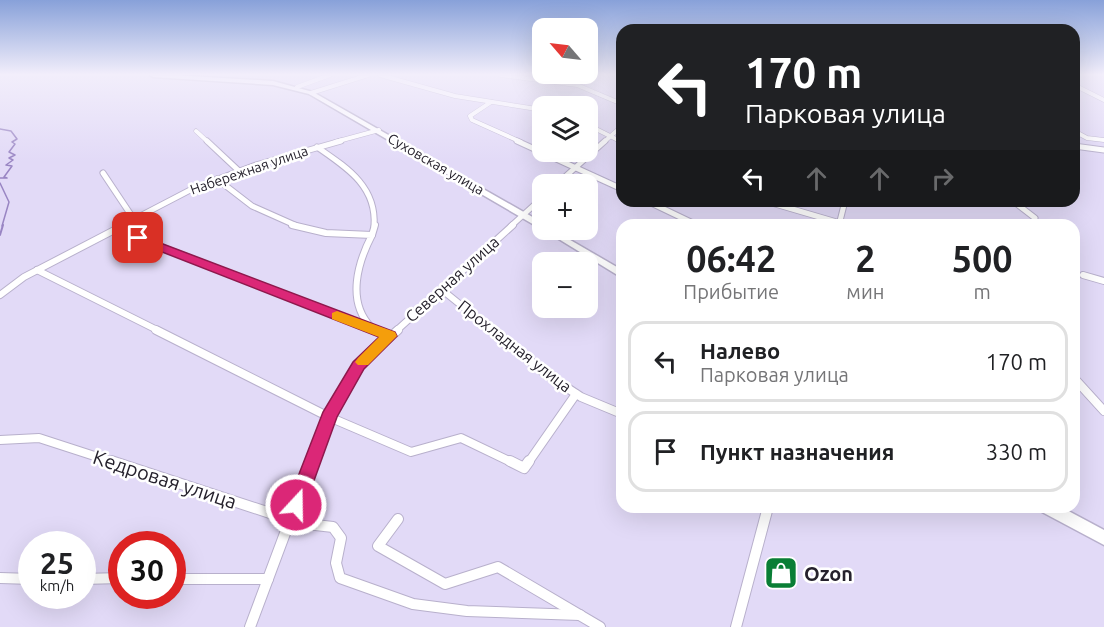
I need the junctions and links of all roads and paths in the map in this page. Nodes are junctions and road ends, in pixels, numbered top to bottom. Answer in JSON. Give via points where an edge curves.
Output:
{"nodes":[{"id":1,"x":332,"y":104,"type":"edge"},
{"id":2,"x":488,"y":104,"type":"edge"},
{"id":3,"x":506,"y":104,"type":"edge"},
{"id":4,"x":532,"y":108,"type":"edge"},
{"id":5,"x":379,"y":130,"type":"junction"},
{"id":6,"x":598,"y":130,"type":"edge"},
{"id":7,"x":196,"y":131,"type":"dead end"},
{"id":8,"x":616,"y":132,"type":"edge"},
{"id":9,"x":1080,"y":134,"type":"edge"},
{"id":10,"x":610,"y":137,"type":"junction"},
{"id":11,"x":616,"y":140,"type":"edge"},
{"id":12,"x":1104,"y":140,"type":"edge"},
{"id":13,"x":317,"y":147,"type":"junction"},
{"id":14,"x":1080,"y":147,"type":"edge"},
{"id":15,"x":1104,"y":150,"type":"edge"},
{"id":16,"x":575,"y":169,"type":"junction"},
{"id":17,"x":239,"y":171,"type":"junction"},
{"id":18,"x":103,"y":173,"type":"dead end"},
{"id":19,"x":569,"y":174,"type":"edge"},
{"id":20,"x":217,"y":179,"type":"junction"},
{"id":21,"x":616,"y":186,"type":"edge"},
{"id":22,"x":532,"y":207,"type":"edge"},
{"id":23,"x":660,"y":207,"type":"edge"},
{"id":24,"x":785,"y":207,"type":"edge"},
{"id":25,"x":1021,"y":207,"type":"edge"},
{"id":26,"x":523,"y":215,"type":"junction"},
{"id":27,"x":133,"y":218,"type":"junction"},
{"id":28,"x":1035,"y":218,"type":"dead end"},
{"id":29,"x":685,"y":219,"type":"edge"},
{"id":30,"x":824,"y":219,"type":"edge"},
{"id":31,"x":532,"y":220,"type":"edge"},
{"id":32,"x":117,"y":230,"type":"junction"},
{"id":33,"x":372,"y":235,"type":"junction"},
{"id":34,"x":565,"y":240,"type":"edge"},
{"id":35,"x":37,"y":270,"type":"junction"},
{"id":36,"x":616,"y":270,"type":"edge"},
{"id":37,"x":1083,"y":275,"type":"dead end"},
{"id":38,"x":1104,"y":281,"type":"edge"},
{"id":39,"x":441,"y":289,"type":"junction"},
{"id":40,"x":0,"y":295,"type":"edge"},
{"id":41,"x":376,"y":331,"type":"junction"},
{"id":42,"x":390,"y":336,"type":"junction"},
{"id":43,"x":1080,"y":385,"type":"edge"},
{"id":44,"x":576,"y":394,"type":"junction"},
{"id":45,"x":616,"y":411,"type":"edge"},
{"id":46,"x":1104,"y":411,"type":"edge"},
{"id":47,"x":329,"y":417,"type":"junction"},
{"id":48,"x":0,"y":440,"type":"edge"},
{"id":49,"x":766,"y":513,"type":"edge"},
{"id":50,"x":1065,"y":513,"type":"edge"},
{"id":51,"x":398,"y":519,"type":"dead end"},
{"id":52,"x":290,"y":522,"type":"junction"},
{"id":53,"x":1104,"y":538,"type":"edge"},
{"id":54,"x":0,"y":578,"type":"edge"},
{"id":55,"x":18,"y":579,"type":"edge"},
{"id":56,"x":186,"y":579,"type":"edge"},
{"id":57,"x":268,"y":579,"type":"junction"},
{"id":58,"x":580,"y":615,"type":"junction"},
{"id":59,"x":602,"y":626,"type":"edge"},
{"id":60,"x":250,"y":627,"type":"edge"},
{"id":61,"x":736,"y":627,"type":"edge"}],
"edges":[{"from":1,"to":5,"type":"street","name":"Суховская улица"},
{"from":2,"to":16,"type":"street","via":[[470,116],[472,120]]},
{"from":3,"to":4,"type":"street"},
{"from":5,"to":13,"type":"street","name":"Набережная улица"},
{"from":5,"to":26,"type":"street","name":"Суховская улица"},
{"from":6,"to":10,"type":"street"},
{"from":7,"to":17,"type":"street"},
{"from":8,"to":10,"type":"street"},
{"from":9,"to":12,"type":"street"},
{"from":10,"to":11,"type":"street"},
{"from":10,"to":16,"type":"street"},
{"from":13,"to":17,"type":"street","name":"Набережная улица"},
{"from":13,"to":33,"type":"street","via":[[366,185],[375,216]]},
{"from":14,"to":15,"type":"street"},
{"from":16,"to":19,"type":"street"},
{"from":16,"to":21,"type":"street"},
{"from":17,"to":20,"type":"street","name":"Набережная улица"},
{"from":18,"to":27,"type":"street"},
{"from":20,"to":27,"type":"street","name":"Набережная улица"},
{"from":20,"to":33,"type":"street","via":[[241,200],[268,214],[323,232]]},
{"from":22,"to":26,"type":"street","name":"Северная улица"},
{"from":23,"to":29,"type":"street"},
{"from":24,"to":30,"type":"street"},
{"from":25,"to":28,"type":"street"},
{"from":26,"to":31,"type":"street","name":"Суховская улица"},
{"from":26,"to":39,"type":"street","name":"Северная улица"},
{"from":27,"to":32,"type":"street","name":"Набережная улица"},
{"from":32,"to":35,"type":"street","name":"Набережная улица"},
{"from":32,"to":41,"type":"street"},
{"from":33,"to":41,"type":"street","via":[[354,280],[365,322]]},
{"from":34,"to":36,"type":"street"},
{"from":35,"to":40,"type":"street","name":"Набережная улица"},
{"from":35,"to":47,"type":"street"},
{"from":37,"to":38,"type":"street"},
{"from":39,"to":42,"type":"street","name":"Северная улица"},
{"from":39,"to":44,"type":"street","name":"Прохладная улица"},
{"from":41,"to":42,"type":"street"},
{"from":42,"to":47,"type":"street","name":"Северная улица","via":[[358,366]]},
{"from":43,"to":46,"type":"street"},
{"from":44,"to":45,"type":"street","name":"Прохладная улица"},
{"from":44,"to":47,"type":"street","via":[[524,468],[461,438],[411,453]]},
{"from":47,"to":52,"type":"street","name":"Северная улица"},
{"from":48,"to":52,"type":"street","name":"Кедровая улица","via":[[39,438]]},
{"from":49,"to":61,"type":"street"},
{"from":50,"to":53,"type":"street"},
{"from":51,"to":58,"type":"street","via":[[378,546],[445,584],[498,567]]},
{"from":52,"to":57,"type":"street","name":"Северная улица"},
{"from":52,"to":58,"type":"street","name":"Кедровая улица","via":[[333,527],[341,537],[336,563],[340,578],[413,604],[467,611]]},
{"from":54,"to":55,"type":"street"},
{"from":56,"to":57,"type":"street"},
{"from":57,"to":60,"type":"street","name":"Северная улица"},
{"from":58,"to":59,"type":"street"}]}
